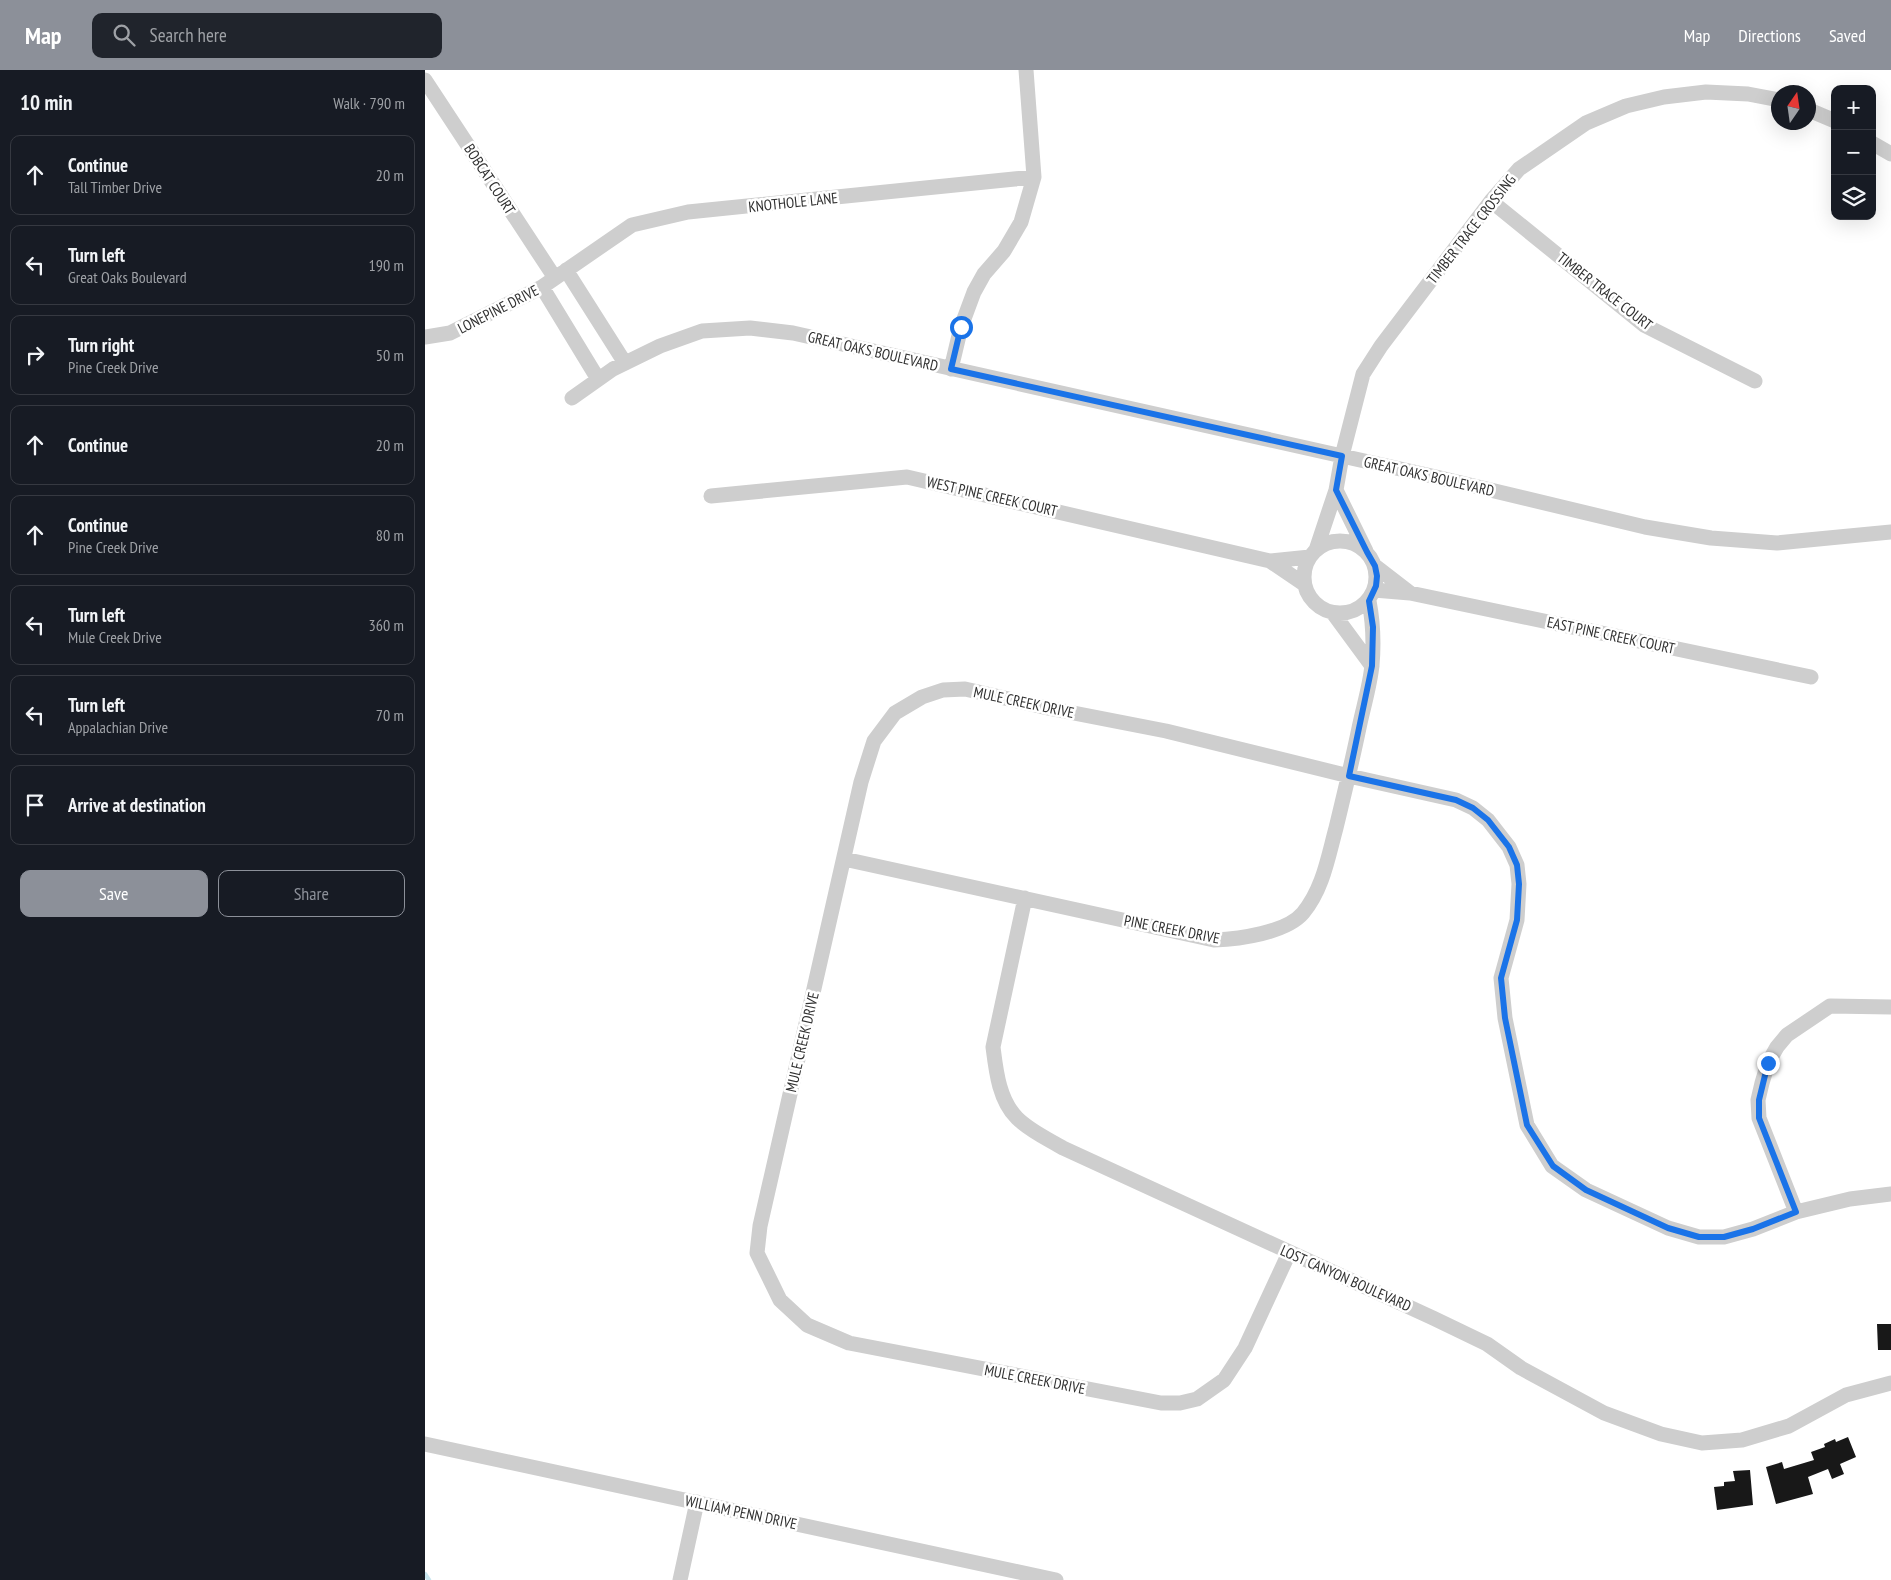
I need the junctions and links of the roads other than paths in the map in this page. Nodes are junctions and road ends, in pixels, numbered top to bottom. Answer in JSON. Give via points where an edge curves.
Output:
{"nodes":[{"id":1,"x":1026,"y":70,"type":"edge"},
{"id":2,"x":425,"y":80,"type":"edge"},
{"id":3,"x":1771,"y":98,"type":"edge"},
{"id":4,"x":1816,"y":113,"type":"edge"},
{"id":5,"x":1831,"y":119,"type":"edge"},
{"id":6,"x":1876,"y":145,"type":"edge"},
{"id":7,"x":1891,"y":154,"type":"edge"},
{"id":8,"x":1035,"y":177,"type":"junction"},
{"id":9,"x":1491,"y":201,"type":"junction"},
{"id":10,"x":561,"y":274,"type":"junction"},
{"id":11,"x":542,"y":286,"type":"junction"},
{"id":12,"x":425,"y":337,"type":"edge"},
{"id":13,"x":625,"y":363,"type":"junction"},
{"id":14,"x":951,"y":369,"type":"junction"},
{"id":15,"x":598,"y":379,"type":"junction"},
{"id":16,"x":1755,"y":381,"type":"dead end"},
{"id":17,"x":572,"y":398,"type":"dead end"},
{"id":18,"x":1342,"y":456,"type":"junction"},
{"id":19,"x":1336,"y":490,"type":"junction"},
{"id":20,"x":711,"y":496,"type":"dead end"},
{"id":21,"x":1891,"y":532,"type":"edge"},
{"id":22,"x":1367,"y":552,"type":"junction"},
{"id":23,"x":1313,"y":554,"type":"junction"},
{"id":24,"x":1270,"y":561,"type":"junction"},
{"id":25,"x":1375,"y":566,"type":"junction"},
{"id":26,"x":1304,"y":584,"type":"junction"},
{"id":27,"x":1410,"y":593,"type":"junction"},
{"id":28,"x":1372,"y":596,"type":"junction"},
{"id":29,"x":1333,"y":613,"type":"junction"},
{"id":30,"x":1372,"y":666,"type":"junction"},
{"id":31,"x":1811,"y":677,"type":"dead end"},
{"id":32,"x":1349,"y":776,"type":"junction"},
{"id":33,"x":844,"y":859,"type":"junction"},
{"id":34,"x":1025,"y":898,"type":"junction"},
{"id":35,"x":1891,"y":1006,"type":"edge"},
{"id":36,"x":1891,"y":1194,"type":"edge"},
{"id":37,"x":1796,"y":1212,"type":"junction"},
{"id":38,"x":1289,"y":1253,"type":"junction"},
{"id":39,"x":1891,"y":1383,"type":"edge"},
{"id":40,"x":425,"y":1444,"type":"edge"},
{"id":41,"x":697,"y":1502,"type":"junction"},
{"id":42,"x":680,"y":1580,"type":"edge"},
{"id":43,"x":1056,"y":1580,"type":"edge"}],
"edges":[{"from":1,"to":8,"type":"street"},
{"from":2,"to":10,"type":"street","name":"BOBCAT COURT"},
{"from":3,"to":9,"type":"street","name":"TIMBER TRACE CROSSING","via":[[1707,92],[1626,106],[1586,123],[1519,169]]},
{"from":4,"to":5,"type":"street"},
{"from":6,"to":7,"type":"street"},
{"from":8,"to":10,"type":"street","name":"KNOTHOLE LANE","via":[[688,212],[632,226]]},
{"from":8,"to":14,"type":"street","via":[[1021,222],[974,292]]},
{"from":9,"to":16,"type":"street","name":"TIMBER TRACE COURT","via":[[1644,325]]},
{"from":9,"to":18,"type":"street","name":"TIMBER TRACE CROSSING","via":[[1363,374]]},
{"from":10,"to":11,"type":"street","name":"LONEPINE DRIVE"},
{"from":10,"to":13,"type":"street","name":"BOBCAT COURT"},
{"from":11,"to":12,"type":"street","name":"LONEPINE DRIVE","via":[[450,333]]},
{"from":11,"to":15,"type":"street"},
{"from":13,"to":14,"type":"street","name":"GREAT OAKS BOULEVARD","via":[[702,331],[750,328],[793,333]]},
{"from":13,"to":15,"type":"street","name":"GREAT OAKS BOULEVARD"},
{"from":14,"to":18,"type":"street","name":"GREAT OAKS BOULEVARD"},
{"from":15,"to":17,"type":"street","name":"GREAT OAKS BOULEVARD"},
{"from":18,"to":19,"type":"street"},
{"from":18,"to":21,"type":"street","name":"GREAT OAKS BOULEVARD","via":[[1645,527],[1711,538],[1777,543]]},
{"from":19,"to":22,"type":"street"},
{"from":19,"to":23,"type":"street"},
{"from":20,"to":24,"type":"street","name":"WEST PINE CREEK COURT","via":[[907,477]]},
{"from":22,"to":23,"type":"street","via":[[1347,541],[1336,541],[1325,544]]},
{"from":22,"to":25,"type":"street"},
{"from":23,"to":24,"type":"street","name":"WEST PINE CREEK COURT"},
{"from":23,"to":26,"type":"street","via":[[1304,574]]},
{"from":24,"to":26,"type":"street","name":"WEST PINE CREEK COURT"},
{"from":25,"to":27,"type":"street","name":"EAST PINE CREEK COURT"},
{"from":25,"to":28,"type":"street","via":[[1377,576]]},
{"from":26,"to":29,"type":"street","via":[[1314,603]]},
{"from":27,"to":28,"type":"street","name":"EAST PINE CREEK COURT"},
{"from":27,"to":31,"type":"street","name":"EAST PINE CREEK COURT"},
{"from":28,"to":29,"type":"street","via":[[1355,610],[1345,614]]},
{"from":28,"to":30,"type":"street","name":"PINE CREEK DRIVE"},
{"from":29,"to":30,"type":"street"},
{"from":30,"to":32,"type":"street","name":"PINE CREEK DRIVE"},
{"from":32,"to":33,"type":"street","name":"MULE CREEK DRIVE","via":[[1166,731],[965,688],[943,690],[922,697],[895,713],[874,742],[861,782]]},
{"from":32,"to":34,"type":"street","name":"PINE CREEK DRIVE","via":[[1325,871],[1303,914],[1284,926],[1239,939],[1215,940]]},
{"from":32,"to":37,"type":"street","name":"MULE CREEK DRIVE","via":[[1456,800],[1488,820],[1509,847],[1517,865],[1519,884],[1517,920],[1501,978],[1505,1018],[1527,1125],[1553,1166],[1586,1190],[1668,1228],[1699,1237],[1724,1237]]},
{"from":33,"to":34,"type":"street","name":"PINE CREEK DRIVE"},
{"from":33,"to":38,"type":"street","name":"MULE CREEK DRIVE","via":[[760,1226],[757,1253],[780,1300],[807,1325],[849,1343],[1161,1403],[1180,1403],[1197,1399],[1224,1380],[1245,1348]]},
{"from":34,"to":38,"type":"street","name":"LOST CANYON BOULEVARD","via":[[993,1047],[1001,1092],[1017,1118],[1063,1148]]},
{"from":35,"to":37,"type":"street","via":[[1830,1006],[1787,1034],[1768,1063],[1759,1100],[1759,1118]]},
{"from":36,"to":37,"type":"street","name":"MULE CREEK DRIVE","via":[[1850,1199]]},
{"from":38,"to":39,"type":"street","name":"LOST CANYON BOULEVARD","via":[[1487,1344],[1521,1368],[1604,1413],[1661,1434],[1702,1444],[1742,1440],[1789,1426],[1846,1395]]},
{"from":40,"to":41,"type":"street","name":"WILLIAM PENN DRIVE"},
{"from":41,"to":42,"type":"street"},
{"from":41,"to":43,"type":"street","name":"WILLIAM PENN DRIVE"}]}
